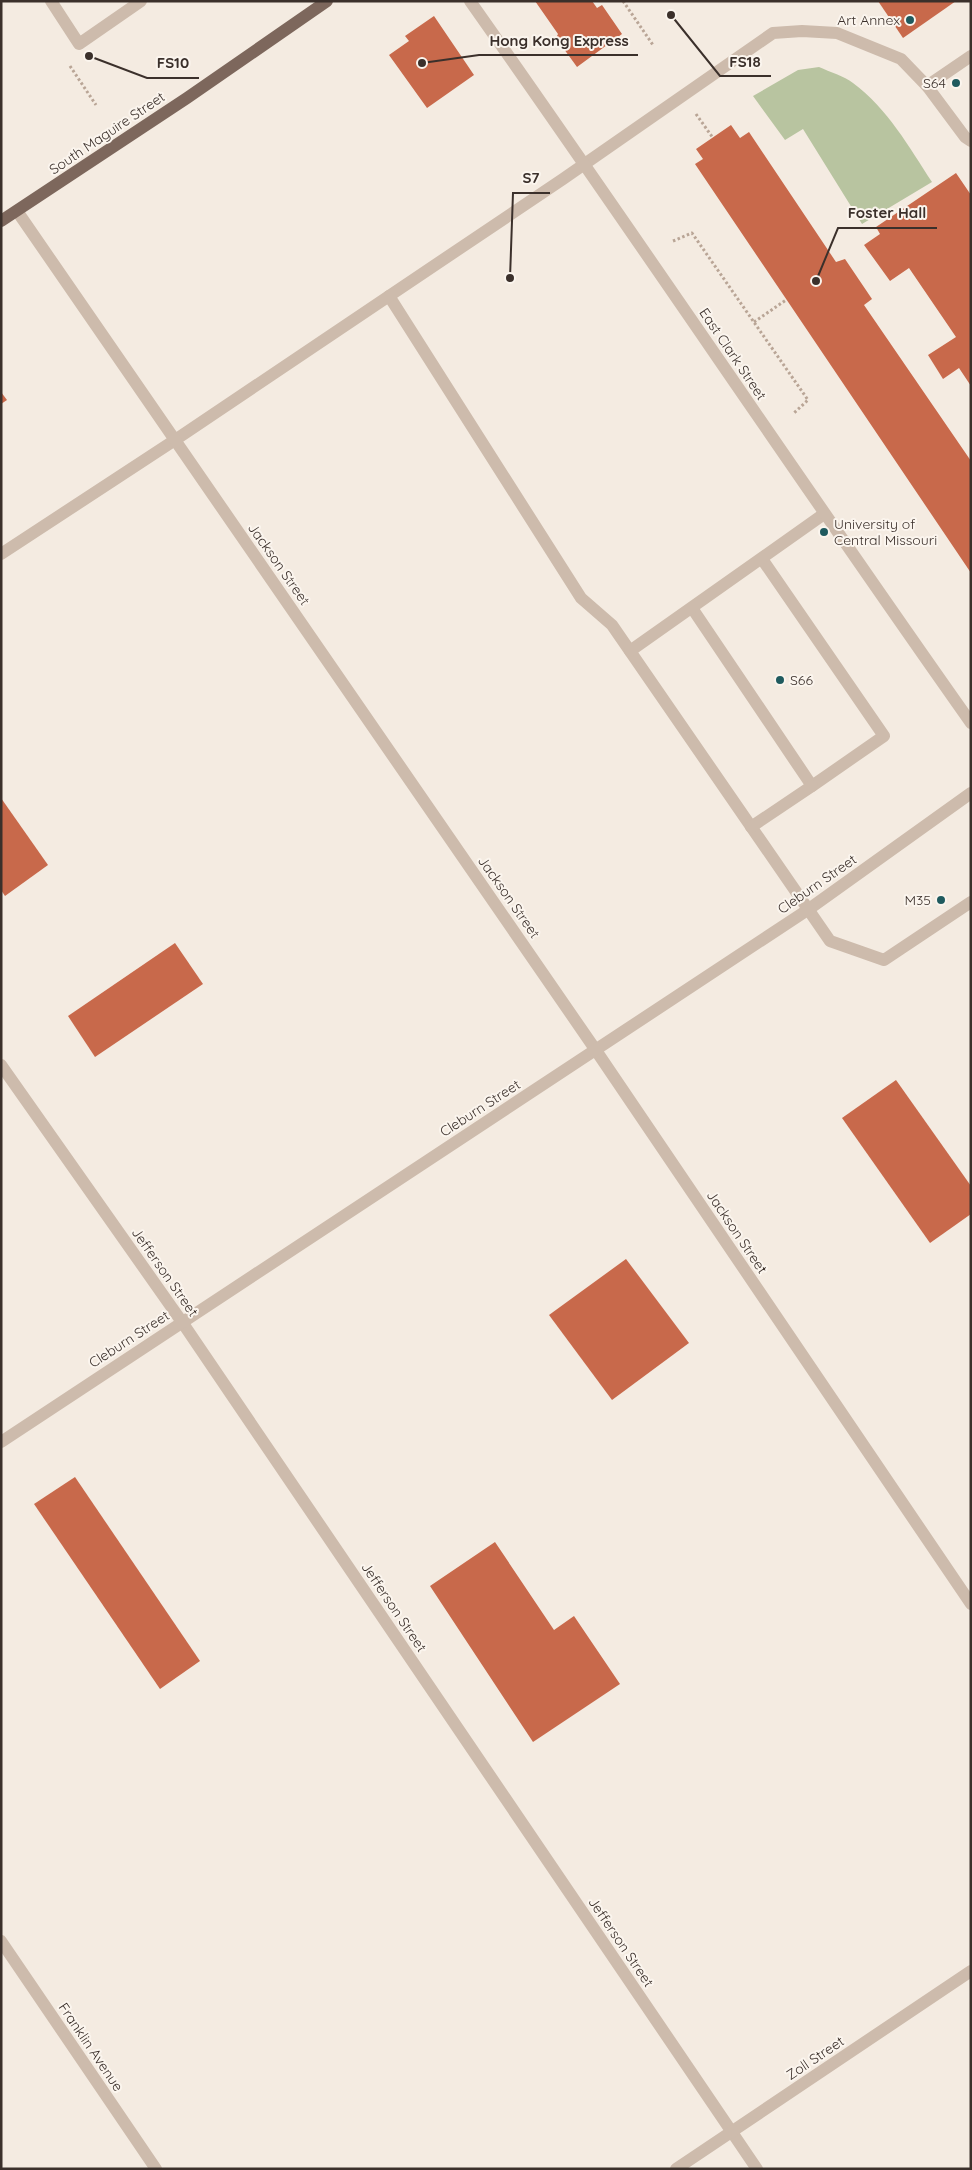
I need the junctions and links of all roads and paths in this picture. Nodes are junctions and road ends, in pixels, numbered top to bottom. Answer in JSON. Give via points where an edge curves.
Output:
{"nodes":[{"id":1,"x":51,"y":1,"type":"edge"},
{"id":2,"x":141,"y":1,"type":"edge"},
{"id":3,"x":327,"y":1,"type":"edge"},
{"id":4,"x":470,"y":1,"type":"edge"},
{"id":5,"x":623,"y":1,"type":"edge"},
{"id":6,"x":79,"y":44,"type":"junction"},
{"id":7,"x":654,"y":45,"type":"dead end"},
{"id":8,"x":971,"y":56,"type":"edge"},
{"id":9,"x":927,"y":86,"type":"junction"},
{"id":10,"x":96,"y":105,"type":"dead end"},
{"id":11,"x":971,"y":141,"type":"edge"},
{"id":12,"x":585,"y":164,"type":"junction"},
{"id":13,"x":17,"y":211,"type":"junction"},
{"id":14,"x":1,"y":221,"type":"edge"},
{"id":15,"x":674,"y":241,"type":"dead end"},
{"id":16,"x":389,"y":296,"type":"junction"},
{"id":17,"x":786,"y":300,"type":"dead end"},
{"id":18,"x":754,"y":322,"type":"junction"},
{"id":19,"x":794,"y":413,"type":"dead end"},
{"id":20,"x":175,"y":440,"type":"junction"},
{"id":21,"x":824,"y":514,"type":"junction"},
{"id":22,"x":1,"y":554,"type":"edge"},
{"id":23,"x":762,"y":558,"type":"junction"},
{"id":24,"x":692,"y":608,"type":"junction"},
{"id":25,"x":630,"y":651,"type":"junction"},
{"id":26,"x":971,"y":723,"type":"edge"},
{"id":27,"x":812,"y":786,"type":"junction"},
{"id":28,"x":971,"y":793,"type":"edge"},
{"id":29,"x":751,"y":827,"type":"junction"},
{"id":30,"x":971,"y":902,"type":"edge"},
{"id":31,"x":809,"y":909,"type":"junction"},
{"id":32,"x":595,"y":1049,"type":"junction"},
{"id":33,"x":1,"y":1065,"type":"edge"},
{"id":34,"x":182,"y":1322,"type":"junction"},
{"id":35,"x":1,"y":1442,"type":"edge"},
{"id":36,"x":971,"y":1604,"type":"edge"},
{"id":37,"x":1,"y":1942,"type":"edge"},
{"id":38,"x":971,"y":1971,"type":"edge"},
{"id":39,"x":732,"y":2132,"type":"junction"},
{"id":40,"x":156,"y":2169,"type":"edge"},
{"id":41,"x":676,"y":2169,"type":"edge"},
{"id":42,"x":757,"y":2169,"type":"edge"}],
"edges":[{"from":1,"to":6,"type":"street"},
{"from":2,"to":6,"type":"street"},
{"from":3,"to":13,"type":"main road","name":"South Maguire Street"},
{"from":4,"to":12,"type":"street","name":"East Clark Street"},
{"from":5,"to":7,"type":"path"},
{"from":6,"to":10,"type":"path","via":[[66,61]]},
{"from":8,"to":9,"type":"street"},
{"from":9,"to":11,"type":"street"},
{"from":9,"to":12,"type":"street","via":[[901,59],[837,33],[774,32]]},
{"from":12,"to":16,"type":"street"},
{"from":12,"to":21,"type":"street","name":"East Clark Street"},
{"from":13,"to":14,"type":"main road","name":"South Maguire Street"},
{"from":13,"to":20,"type":"street","name":"Jackson Street"},
{"from":15,"to":18,"type":"path","via":[[692,233]]},
{"from":16,"to":20,"type":"street"},
{"from":16,"to":25,"type":"street","via":[[581,598],[612,624]]},
{"from":17,"to":18,"type":"path"},
{"from":18,"to":19,"type":"path","via":[[808,400]]},
{"from":20,"to":22,"type":"street"},
{"from":20,"to":32,"type":"street","name":"Jackson Street"},
{"from":21,"to":23,"type":"street"},
{"from":21,"to":26,"type":"street","name":"East Clark Street"},
{"from":23,"to":24,"type":"street"},
{"from":23,"to":27,"type":"street","via":[[884,736]]},
{"from":24,"to":25,"type":"street"},
{"from":24,"to":27,"type":"street"},
{"from":25,"to":29,"type":"street"},
{"from":27,"to":29,"type":"street"},
{"from":28,"to":31,"type":"street","name":"Cleburn Street"},
{"from":29,"to":31,"type":"street"},
{"from":30,"to":31,"type":"street","via":[[884,960],[830,942]]},
{"from":31,"to":32,"type":"street","name":"Cleburn Street"},
{"from":32,"to":34,"type":"street","name":"Cleburn Street"},
{"from":32,"to":36,"type":"street","name":"Jackson Street"},
{"from":33,"to":34,"type":"street","name":"Jefferson Street"},
{"from":34,"to":35,"type":"street","name":"Cleburn Street"},
{"from":34,"to":39,"type":"street","name":"Jefferson Street"},
{"from":37,"to":40,"type":"street","name":"Franklin Avenue"},
{"from":38,"to":39,"type":"street","name":"Zoll Street"},
{"from":39,"to":41,"type":"street","name":"Zoll Street"},
{"from":39,"to":42,"type":"street","name":"Jefferson Street"}]}
